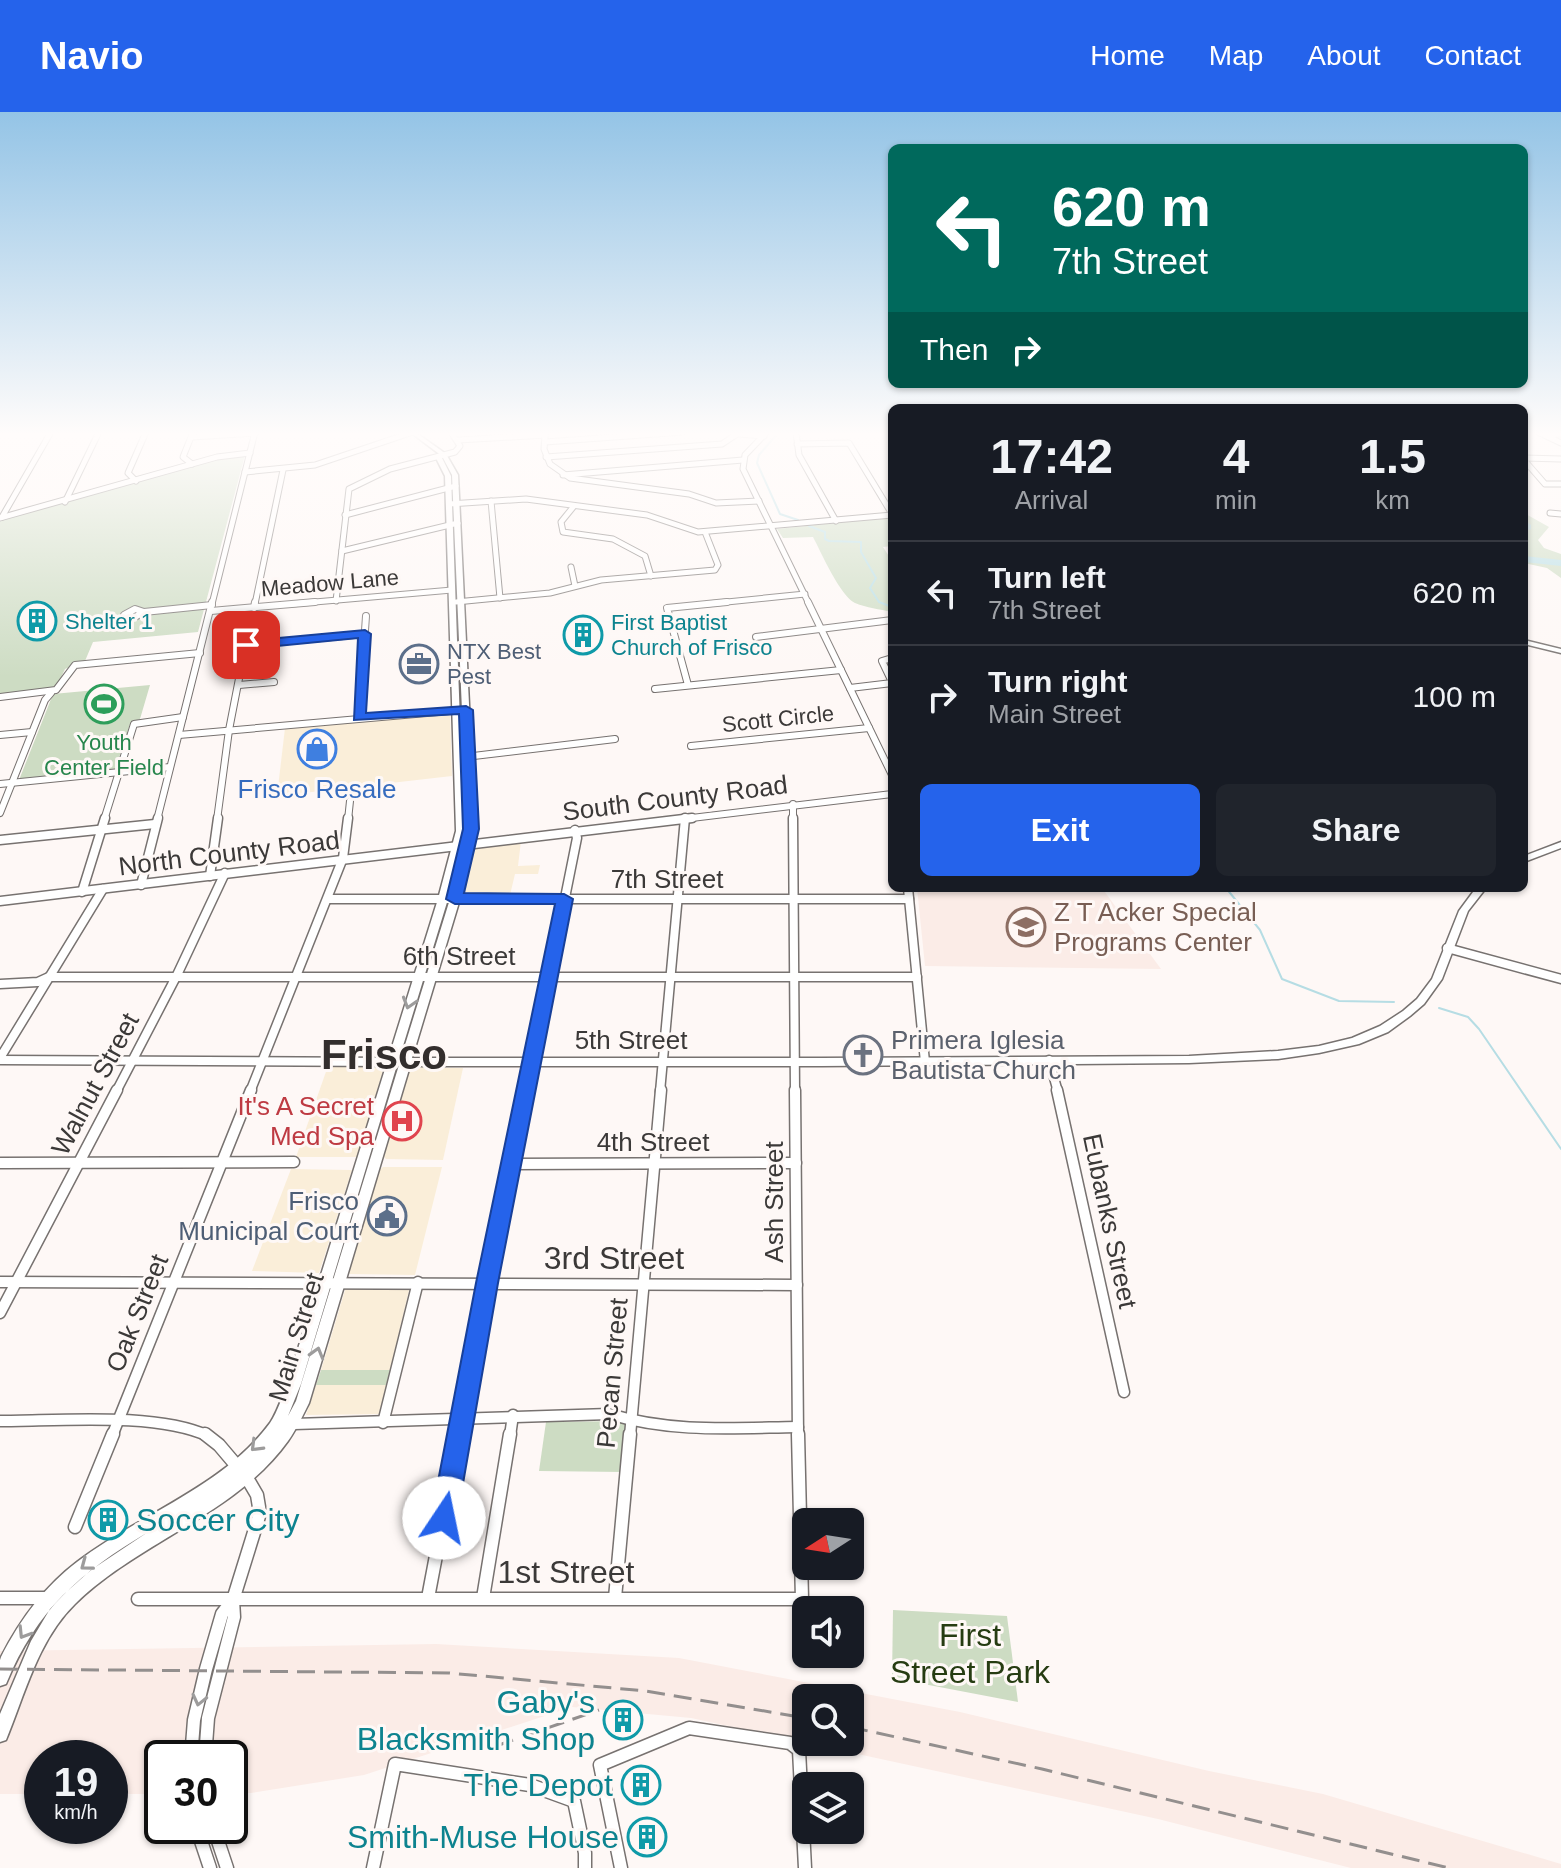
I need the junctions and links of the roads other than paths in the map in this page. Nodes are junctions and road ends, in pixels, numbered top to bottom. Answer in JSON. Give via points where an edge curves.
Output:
{"nodes":[{"id":1,"x":235,"y":514,"type":"edge"},
{"id":2,"x":274,"y":514,"type":"edge"},
{"id":3,"x":352,"y":514,"type":"edge"},
{"id":4,"x":453,"y":514,"type":"edge"},
{"id":5,"x":492,"y":514,"type":"edge"},
{"id":6,"x":568,"y":514,"type":"edge"},
{"id":7,"x":638,"y":514,"type":"edge"},
{"id":8,"x":765,"y":514,"type":"edge"},
{"id":9,"x":832,"y":514,"type":"edge"},
{"id":10,"x":345,"y":515,"type":"joint"},
{"id":11,"x":888,"y":515,"type":"edge"},
{"id":12,"x":836,"y":521,"type":"junction"},
{"id":13,"x":454,"y":524,"type":"junction"},
{"id":14,"x":771,"y":526,"type":"junction"},
{"id":15,"x":705,"y":532,"type":"junction"},
{"id":16,"x":342,"y":551,"type":"junction"},
{"id":17,"x":450,"y":555,"type":"junction"},
{"id":18,"x":459,"y":555,"type":"junction"},
{"id":19,"x":571,"y":567,"type":"dead end"},
{"id":20,"x":651,"y":576,"type":"junction"},
{"id":21,"x":575,"y":586,"type":"junction"},
{"id":22,"x":452,"y":590,"type":"junction"},
{"id":23,"x":805,"y":594,"type":"junction"},
{"id":24,"x":500,"y":598,"type":"junction"},
{"id":25,"x":336,"y":601,"type":"junction"},
{"id":26,"x":456,"y":602,"type":"junction"},
{"id":27,"x":212,"y":608,"type":"junction"},
{"id":28,"x":254,"y":608,"type":"junction"},
{"id":29,"x":144,"y":612,"type":"dead end"},
{"id":30,"x":366,"y":616,"type":"dead end"},
{"id":31,"x":888,"y":621,"type":"edge"},
{"id":32,"x":249,"y":627,"type":"dead end"},
{"id":33,"x":822,"y":631,"type":"junction"},
{"id":34,"x":365,"y":634,"type":"junction"},
{"id":35,"x":756,"y":637,"type":"dead end"},
{"id":36,"x":1528,"y":640,"type":"edge"},
{"id":37,"x":246,"y":645,"type":"junction"},
{"id":38,"x":1561,"y":648,"type":"edge"},
{"id":39,"x":200,"y":653,"type":"junction"},
{"id":40,"x":888,"y":659,"type":"edge"},
{"id":41,"x":841,"y":670,"type":"junction"},
{"id":42,"x":460,"y":674,"type":"junction"},
{"id":43,"x":888,"y":675,"type":"edge"},
{"id":44,"x":274,"y":682,"type":"dead end"},
{"id":45,"x":239,"y":685,"type":"junction"},
{"id":46,"x":688,"y":685,"type":"junction"},
{"id":47,"x":888,"y":685,"type":"edge"},
{"id":48,"x":655,"y":689,"type":"dead end"},
{"id":49,"x":851,"y":690,"type":"junction"},
{"id":50,"x":52,"y":692,"type":"junction"},
{"id":51,"x":0,"y":697,"type":"edge"},
{"id":52,"x":466,"y":710,"type":"junction"},
{"id":53,"x":455,"y":711,"type":"junction"},
{"id":54,"x":183,"y":717,"type":"junction"},
{"id":55,"x":359,"y":717,"type":"junction"},
{"id":56,"x":869,"y":728,"type":"junction"},
{"id":57,"x":229,"y":730,"type":"junction"},
{"id":58,"x":32,"y":732,"type":"junction"},
{"id":59,"x":0,"y":735,"type":"edge"},
{"id":60,"x":179,"y":735,"type":"junction"},
{"id":61,"x":615,"y":739,"type":"dead end"},
{"id":62,"x":691,"y":746,"type":"dead end"},
{"id":63,"x":468,"y":757,"type":"junction"},
{"id":64,"x":457,"y":758,"type":"junction"},
{"id":65,"x":888,"y":764,"type":"edge"},
{"id":66,"x":170,"y":767,"type":"junction"},
{"id":67,"x":458,"y":771,"type":"junction"},
{"id":68,"x":117,"y":772,"type":"junction"},
{"id":69,"x":13,"y":783,"type":"junction"},
{"id":70,"x":0,"y":784,"type":"edge"},
{"id":71,"x":469,"y":788,"type":"junction"},
{"id":72,"x":888,"y":794,"type":"edge"},
{"id":73,"x":350,"y":801,"type":"dead end"},
{"id":74,"x":470,"y":801,"type":"junction"},
{"id":75,"x":459,"y":802,"type":"junction"},
{"id":76,"x":793,"y":804,"type":"junction"},
{"id":77,"x":0,"y":813,"type":"edge"},
{"id":78,"x":685,"y":818,"type":"junction"},
{"id":79,"x":155,"y":824,"type":"junction"},
{"id":80,"x":98,"y":830,"type":"junction"},
{"id":81,"x":575,"y":830,"type":"junction"},
{"id":82,"x":0,"y":840,"type":"edge"},
{"id":83,"x":463,"y":843,"type":"junction"},
{"id":84,"x":1561,"y":845,"type":"edge"},
{"id":85,"x":1528,"y":857,"type":"edge"},
{"id":86,"x":343,"y":858,"type":"junction"},
{"id":87,"x":225,"y":873,"type":"junction"},
{"id":88,"x":210,"y":876,"type":"junction"},
{"id":89,"x":141,"y":885,"type":"junction"},
{"id":90,"x":103,"y":889,"type":"junction"},
{"id":91,"x":82,"y":892,"type":"junction"},
{"id":92,"x":908,"y":892,"type":"edge"},
{"id":93,"x":1478,"y":892,"type":"edge"},
{"id":94,"x":328,"y":899,"type":"junction"},
{"id":95,"x":443,"y":899,"type":"junction"},
{"id":96,"x":455,"y":899,"type":"junction"},
{"id":97,"x":564,"y":899,"type":"junction"},
{"id":98,"x":678,"y":899,"type":"junction"},
{"id":99,"x":794,"y":899,"type":"junction"},
{"id":100,"x":909,"y":899,"type":"junction"},
{"id":101,"x":0,"y":901,"type":"edge"},
{"id":102,"x":1447,"y":948,"type":"junction"},
{"id":103,"x":177,"y":975,"type":"junction"},
{"id":104,"x":296,"y":975,"type":"junction"},
{"id":105,"x":417,"y":976,"type":"junction"},
{"id":106,"x":431,"y":976,"type":"junction"},
{"id":107,"x":49,"y":977,"type":"junction"},
{"id":108,"x":549,"y":977,"type":"junction"},
{"id":109,"x":794,"y":977,"type":"junction"},
{"id":110,"x":917,"y":977,"type":"junction"},
{"id":111,"x":672,"y":978,"type":"junction"},
{"id":112,"x":1561,"y":979,"type":"edge"},
{"id":113,"x":0,"y":984,"type":"edge"},
{"id":114,"x":0,"y":1059,"type":"edge"},
{"id":115,"x":1049,"y":1060,"type":"junction"},
{"id":116,"x":132,"y":1061,"type":"junction"},
{"id":117,"x":261,"y":1061,"type":"junction"},
{"id":118,"x":391,"y":1062,"type":"junction"},
{"id":119,"x":406,"y":1062,"type":"junction"},
{"id":120,"x":531,"y":1062,"type":"junction"},
{"id":121,"x":664,"y":1062,"type":"junction"},
{"id":122,"x":796,"y":1062,"type":"junction"},
{"id":123,"x":925,"y":1062,"type":"junction"},
{"id":124,"x":221,"y":1162,"type":"junction"},
{"id":125,"x":294,"y":1162,"type":"dead end"},
{"id":126,"x":0,"y":1163,"type":"edge"},
{"id":127,"x":79,"y":1163,"type":"junction"},
{"id":128,"x":796,"y":1163,"type":"junction"},
{"id":129,"x":511,"y":1164,"type":"junction"},
{"id":130,"x":656,"y":1164,"type":"junction"},
{"id":131,"x":331,"y":1281,"type":"junction"},
{"id":132,"x":0,"y":1282,"type":"edge"},
{"id":133,"x":16,"y":1282,"type":"junction"},
{"id":134,"x":418,"y":1282,"type":"junction"},
{"id":135,"x":172,"y":1283,"type":"junction"},
{"id":136,"x":487,"y":1283,"type":"junction"},
{"id":137,"x":644,"y":1284,"type":"junction"},
{"id":138,"x":797,"y":1285,"type":"junction"},
{"id":139,"x":0,"y":1313,"type":"edge"},
{"id":140,"x":1124,"y":1392,"type":"dead end"},
{"id":141,"x":513,"y":1415,"type":"junction"},
{"id":142,"x":464,"y":1416,"type":"junction"},
{"id":143,"x":0,"y":1421,"type":"edge"},
{"id":144,"x":117,"y":1423,"type":"junction"},
{"id":145,"x":383,"y":1423,"type":"junction"},
{"id":146,"x":633,"y":1423,"type":"junction"},
{"id":147,"x":294,"y":1424,"type":"junction"},
{"id":148,"x":798,"y":1427,"type":"junction"},
{"id":149,"x":241,"y":1470,"type":"junction"},
{"id":150,"x":75,"y":1527,"type":"dead end"},
{"id":151,"x":802,"y":1596,"type":"edge"},
{"id":152,"x":0,"y":1598,"type":"edge"},
{"id":153,"x":49,"y":1598,"type":"junction"},
{"id":154,"x":70,"y":1598,"type":"junction"},
{"id":155,"x":428,"y":1598,"type":"junction"},
{"id":156,"x":483,"y":1598,"type":"junction"},
{"id":157,"x":615,"y":1598,"type":"junction"},
{"id":158,"x":138,"y":1599,"type":"dead end"},
{"id":159,"x":792,"y":1599,"type":"edge"},
{"id":160,"x":233,"y":1600,"type":"junction"},
{"id":161,"x":0,"y":1678,"type":"edge"},
{"id":162,"x":0,"y":1734,"type":"edge"},
{"id":163,"x":192,"y":1740,"type":"edge"},
{"id":164,"x":206,"y":1740,"type":"edge"},
{"id":165,"x":202,"y":1844,"type":"edge"},
{"id":166,"x":219,"y":1844,"type":"edge"},
{"id":167,"x":210,"y":1868,"type":"edge"},
{"id":168,"x":227,"y":1868,"type":"edge"},
{"id":169,"x":373,"y":1868,"type":"edge"},
{"id":170,"x":585,"y":1868,"type":"edge"},
{"id":171,"x":621,"y":1868,"type":"edge"},
{"id":172,"x":805,"y":1868,"type":"edge"}],
"edges":[{"from":1,"to":27,"type":"street"},
{"from":2,"to":28,"type":"street"},
{"from":3,"to":10,"type":"street"},
{"from":4,"to":13,"type":"main road","name":"Main Street"},
{"from":5,"to":24,"type":"street"},
{"from":6,"to":20,"type":"street","via":[[561,522],[563,532],[622,542],[645,556]]},
{"from":7,"to":15,"type":"street"},
{"from":8,"to":14,"type":"street"},
{"from":9,"to":12,"type":"street"},
{"from":10,"to":16,"type":"street"},
{"from":11,"to":12,"type":"street"},
{"from":12,"to":14,"type":"street"},
{"from":13,"to":16,"type":"street","via":[[412,530]]},
{"from":13,"to":17,"type":"main road","name":"Main Street"},
{"from":13,"to":18,"type":"main road","name":"Main Street"},
{"from":14,"to":15,"type":"street"},
{"from":14,"to":23,"type":"street"},
{"from":15,"to":20,"type":"street","via":[[717,568]]},
{"from":16,"to":25,"type":"street"},
{"from":17,"to":18,"type":"main road"},
{"from":17,"to":22,"type":"main road","name":"Main Street"},
{"from":18,"to":26,"type":"main road","name":"Main Street"},
{"from":19,"to":21,"type":"street"},
{"from":20,"to":21,"type":"street"},
{"from":21,"to":24,"type":"street"},
{"from":22,"to":25,"type":"street","name":"Meadow Lane"},
{"from":22,"to":26,"type":"main road","name":"Main Street"},
{"from":23,"to":33,"type":"street"},
{"from":23,"to":46,"type":"street","via":[[667,608]]},
{"from":24,"to":26,"type":"street"},
{"from":25,"to":28,"type":"street","name":"Meadow Lane"},
{"from":26,"to":42,"type":"main road","name":"Main Street"},
{"from":27,"to":28,"type":"street","name":"Meadow Lane"},
{"from":27,"to":29,"type":"street","name":"Meadow Lane"},
{"from":27,"to":39,"type":"street"},
{"from":30,"to":34,"type":"street"},
{"from":31,"to":33,"type":"street"},
{"from":32,"to":37,"type":"street"},
{"from":33,"to":35,"type":"street"},
{"from":33,"to":41,"type":"street"},
{"from":34,"to":37,"type":"street"},
{"from":34,"to":55,"type":"street"},
{"from":36,"to":38,"type":"main road"},
{"from":37,"to":45,"type":"street"},
{"from":39,"to":50,"type":"street","via":[[75,665]]},
{"from":39,"to":54,"type":"street"},
{"from":40,"to":43,"type":"street","via":[[882,661]]},
{"from":41,"to":46,"type":"street"},
{"from":41,"to":49,"type":"street"},
{"from":42,"to":52,"type":"main road","name":"Main Street"},
{"from":42,"to":53,"type":"main road","name":"Main Street"},
{"from":44,"to":45,"type":"street"},
{"from":45,"to":57,"type":"street"},
{"from":46,"to":48,"type":"street"},
{"from":47,"to":49,"type":"street"},
{"from":49,"to":56,"type":"street"},
{"from":50,"to":51,"type":"street"},
{"from":50,"to":58,"type":"street"},
{"from":52,"to":53,"type":"street"},
{"from":52,"to":63,"type":"main road","name":"Main Street"},
{"from":53,"to":55,"type":"street"},
{"from":53,"to":64,"type":"main road","name":"Main Street"},
{"from":54,"to":60,"type":"street"},
{"from":54,"to":68,"type":"street","via":[[138,721]]},
{"from":55,"to":57,"type":"street"},
{"from":56,"to":62,"type":"street","name":"Scott Circle"},
{"from":56,"to":65,"type":"street"},
{"from":57,"to":60,"type":"street"},
{"from":57,"to":88,"type":"street"},
{"from":58,"to":59,"type":"street"},
{"from":58,"to":69,"type":"street"},
{"from":60,"to":66,"type":"street"},
{"from":61,"to":63,"type":"street"},
{"from":63,"to":64,"type":"street"},
{"from":63,"to":71,"type":"main road","name":"Main Street"},
{"from":64,"to":67,"type":"main road","name":"Main Street"},
{"from":66,"to":68,"type":"street"},
{"from":66,"to":79,"type":"street"},
{"from":67,"to":71,"type":"main road"},
{"from":67,"to":75,"type":"main road","name":"Main Street"},
{"from":68,"to":69,"type":"street"},
{"from":68,"to":80,"type":"street"},
{"from":69,"to":70,"type":"street"},
{"from":69,"to":77,"type":"street"},
{"from":71,"to":74,"type":"main road","name":"Main Street"},
{"from":72,"to":76,"type":"street","name":"South County Road"},
{"from":73,"to":86,"type":"street","name":"Oak Street"},
{"from":74,"to":75,"type":"main road"},
{"from":74,"to":83,"type":"main road","name":"Main Street"},
{"from":75,"to":83,"type":"main road","name":"Main Street"},
{"from":76,"to":78,"type":"street","name":"South County Road"},
{"from":76,"to":99,"type":"street","name":"Ash Street"},
{"from":78,"to":81,"type":"street","name":"South County Road"},
{"from":78,"to":98,"type":"street","name":"Pecan Street"},
{"from":79,"to":80,"type":"street"},
{"from":79,"to":89,"type":"street"},
{"from":80,"to":82,"type":"street"},
{"from":80,"to":91,"type":"street"},
{"from":81,"to":83,"type":"street","name":"South County Road"},
{"from":81,"to":97,"type":"street"},
{"from":83,"to":86,"type":"street","name":"North County Road"},
{"from":83,"to":95,"type":"main road","name":"Main Street"},
{"from":83,"to":96,"type":"main road","name":"Main Street"},
{"from":84,"to":85,"type":"main road"},
{"from":86,"to":87,"type":"street","name":"North County Road"},
{"from":86,"to":94,"type":"street","name":"Oak Street"},
{"from":87,"to":88,"type":"street","name":"North County Road"},
{"from":87,"to":103,"type":"street","name":"Walnut Street"},
{"from":88,"to":89,"type":"street","name":"North County Road"},
{"from":89,"to":90,"type":"street","name":"North County Road"},
{"from":90,"to":91,"type":"street","name":"North County Road"},
{"from":90,"to":107,"type":"street"},
{"from":91,"to":101,"type":"street","name":"North County Road"},
{"from":92,"to":100,"type":"street"},
{"from":93,"to":102,"type":"main road","name":"5th Street","via":[[1461,913]]},
{"from":94,"to":95,"type":"street","name":"7th Street"},
{"from":94,"to":104,"type":"street","name":"Oak Street"},
{"from":95,"to":96,"type":"street","name":"7th Street"},
{"from":95,"to":105,"type":"main road","name":"Main Street"},
{"from":96,"to":97,"type":"street","name":"7th Street"},
{"from":96,"to":106,"type":"main road","name":"Main Street"},
{"from":97,"to":98,"type":"street","name":"7th Street"},
{"from":97,"to":108,"type":"street"},
{"from":98,"to":99,"type":"street","name":"7th Street"},
{"from":98,"to":111,"type":"street","name":"Pecan Street"},
{"from":99,"to":100,"type":"street","name":"7th Street"},
{"from":99,"to":109,"type":"street","name":"Ash Street"},
{"from":100,"to":110,"type":"street"},
{"from":102,"to":112,"type":"street"},
{"from":102,"to":115,"type":"main road","name":"5th Street","via":[[1436,981],[1417,1004],[1381,1031],[1351,1041],[1246,1057]]},
{"from":103,"to":104,"type":"street","name":"6th Street"},
{"from":103,"to":107,"type":"street","name":"6th Street"},
{"from":103,"to":116,"type":"street","name":"Walnut Street"},
{"from":104,"to":105,"type":"street","name":"6th Street"},
{"from":104,"to":117,"type":"street","name":"Oak Street"},
{"from":105,"to":106,"type":"street","name":"6th Street"},
{"from":105,"to":118,"type":"main road","name":"Main Street","one_way":true},
{"from":106,"to":108,"type":"street","name":"6th Street"},
{"from":106,"to":119,"type":"main road","name":"Main Street"},
{"from":107,"to":113,"type":"street","name":"6th Street"},
{"from":107,"to":114,"type":"street"},
{"from":108,"to":111,"type":"street","name":"6th Street"},
{"from":108,"to":120,"type":"street"},
{"from":109,"to":110,"type":"street","name":"6th Street"},
{"from":109,"to":111,"type":"street","name":"6th Street"},
{"from":109,"to":122,"type":"street","name":"Ash Street"},
{"from":110,"to":123,"type":"street"},
{"from":111,"to":121,"type":"street","name":"Pecan Street"},
{"from":114,"to":116,"type":"street","name":"5th Street"},
{"from":115,"to":123,"type":"main road","name":"5th Street"},
{"from":115,"to":140,"type":"street","name":"Eubanks Street"},
{"from":116,"to":117,"type":"street","name":"5th Street"},
{"from":116,"to":127,"type":"street","name":"Walnut Street"},
{"from":117,"to":118,"type":"street","name":"5th Street"},
{"from":117,"to":124,"type":"street","name":"Oak Street"},
{"from":118,"to":119,"type":"main road","name":"5th Street"},
{"from":118,"to":131,"type":"main road","name":"Main Street"},
{"from":119,"to":120,"type":"main road","name":"5th Street"},
{"from":119,"to":131,"type":"main road","name":"Main Street"},
{"from":120,"to":121,"type":"main road","name":"5th Street"},
{"from":120,"to":129,"type":"street"},
{"from":121,"to":122,"type":"main road","name":"5th Street"},
{"from":121,"to":130,"type":"street","name":"Pecan Street"},
{"from":122,"to":123,"type":"main road","name":"5th Street"},
{"from":122,"to":128,"type":"street","name":"Ash Street"},
{"from":124,"to":125,"type":"street"},
{"from":124,"to":127,"type":"street"},
{"from":124,"to":135,"type":"street","name":"Oak Street"},
{"from":126,"to":127,"type":"street"},
{"from":127,"to":133,"type":"street","name":"Walnut Street"},
{"from":128,"to":130,"type":"street","name":"4th Street"},
{"from":128,"to":138,"type":"street","name":"Ash Street"},
{"from":129,"to":130,"type":"street","name":"4th Street"},
{"from":129,"to":136,"type":"street"},
{"from":130,"to":137,"type":"street","name":"Pecan Street"},
{"from":131,"to":134,"type":"street","name":"3rd Street"},
{"from":131,"to":135,"type":"street","name":"3rd Street"},
{"from":147,"to":131,"type":"main road","name":"Main Street","one_way":true},
{"from":131,"to":149,"type":"main road","name":"Main Street","one_way":true,"via":[[285,1407]]},
{"from":132,"to":133,"type":"street","name":"3rd Street"},
{"from":133,"to":135,"type":"street","name":"3rd Street"},
{"from":133,"to":139,"type":"street","name":"Walnut Street"},
{"from":134,"to":136,"type":"street","name":"3rd Street"},
{"from":134,"to":145,"type":"street"},
{"from":135,"to":144,"type":"street","name":"Oak Street"},
{"from":136,"to":137,"type":"street","name":"3rd Street"},
{"from":136,"to":142,"type":"street"},
{"from":137,"to":138,"type":"street","name":"3rd Street"},
{"from":137,"to":146,"type":"street","name":"Pecan Street"},
{"from":138,"to":148,"type":"street","name":"Ash Street"},
{"from":141,"to":142,"type":"street"},
{"from":141,"to":146,"type":"street","via":[[609,1414]]},
{"from":141,"to":156,"type":"street"},
{"from":142,"to":145,"type":"street"},
{"from":142,"to":155,"type":"street"},
{"from":143,"to":144,"type":"street"},
{"from":144,"to":149,"type":"street","via":[[206,1434]]},
{"from":144,"to":150,"type":"street","name":"Oak Street"},
{"from":145,"to":147,"type":"street"},
{"from":146,"to":148,"type":"street","via":[[685,1429]]},
{"from":146,"to":157,"type":"street","name":"Pecan Street"},
{"from":147,"to":149,"type":"main road","name":"Main Street"},
{"from":148,"to":151,"type":"street","name":"Ash Street"},
{"from":149,"to":153,"type":"main road","name":"Main Street","one_way":true,"via":[[82,1567]]},
{"from":149,"to":154,"type":"main road","name":"Main Street"},
{"from":149,"to":160,"type":"street","via":[[259,1500],[260,1513]]},
{"from":152,"to":153,"type":"street"},
{"from":153,"to":154,"type":"street"},
{"from":153,"to":161,"type":"main road","name":"Main Street","one_way":true},
{"from":154,"to":162,"type":"main road","name":"Main Street","via":[[34,1650]]},
{"from":155,"to":156,"type":"street","name":"1st Street"},
{"from":155,"to":160,"type":"street","name":"1st Street"},
{"from":156,"to":157,"type":"street","name":"1st Street"},
{"from":157,"to":159,"type":"street","name":"1st Street"},
{"from":158,"to":160,"type":"street","name":"1st Street"},
{"from":160,"to":163,"type":"street","one_way":true,"via":[[222,1614],[206,1669]]},
{"from":160,"to":164,"type":"street","via":[[234,1617]]},
{"from":165,"to":167,"type":"street"},
{"from":166,"to":168,"type":"street"},
{"from":169,"to":170,"type":"street","via":[[395,1764],[530,1785],[574,1801]]},
{"from":171,"to":172,"type":"street","via":[[600,1765],[689,1728],[790,1743],[799,1750]]}]}
